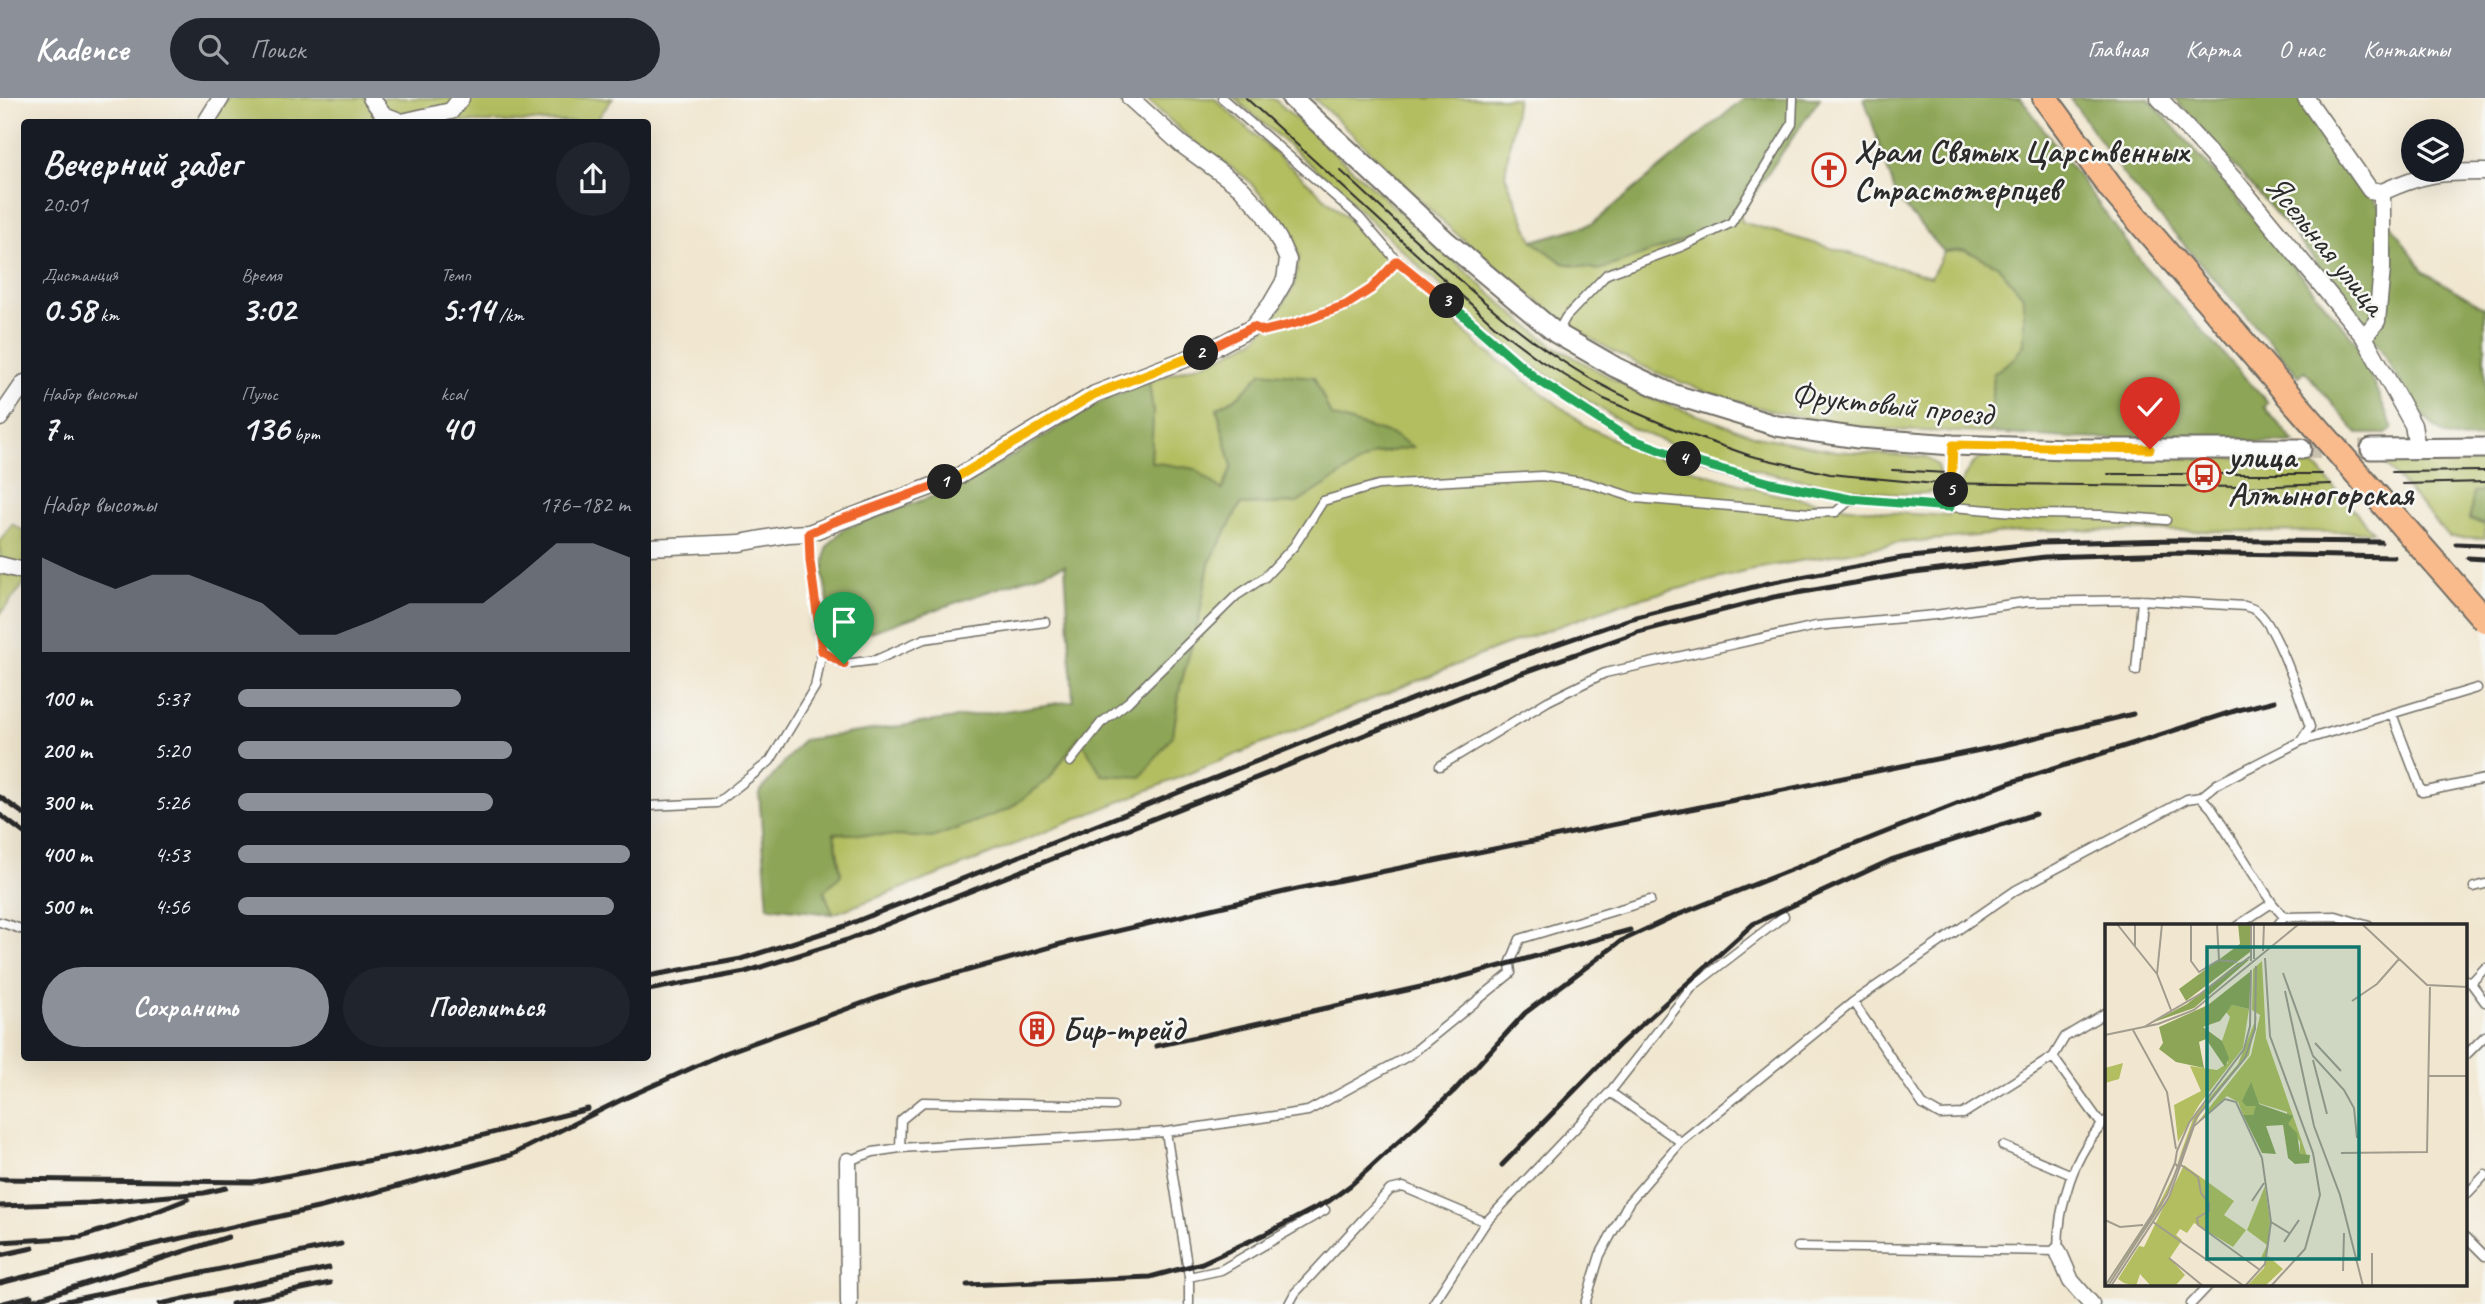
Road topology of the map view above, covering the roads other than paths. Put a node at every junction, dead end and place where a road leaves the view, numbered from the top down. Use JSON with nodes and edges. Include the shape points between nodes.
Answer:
{"nodes":[{"id":1,"x":221,"y":98,"type":"edge"},
{"id":2,"x":371,"y":98,"type":"edge"},
{"id":3,"x":1130,"y":98,"type":"edge"},
{"id":4,"x":1222,"y":98,"type":"edge"},
{"id":5,"x":1292,"y":98,"type":"edge"},
{"id":6,"x":1793,"y":98,"type":"edge"},
{"id":7,"x":2045,"y":98,"type":"edge"},
{"id":8,"x":2159,"y":98,"type":"edge"},
{"id":9,"x":2306,"y":98,"type":"edge"},
{"id":10,"x":452,"y":110,"type":"edge"},
{"id":11,"x":208,"y":119,"type":"edge"},
{"id":12,"x":394,"y":119,"type":"edge"},
{"id":13,"x":414,"y":119,"type":"edge"},
{"id":14,"x":2485,"y":172,"type":"edge"},
{"id":15,"x":2382,"y":192,"type":"junction"},
{"id":16,"x":1397,"y":261,"type":"junction"},
{"id":17,"x":1253,"y":327,"type":"junction"},
{"id":18,"x":1556,"y":333,"type":"junction"},
{"id":19,"x":2364,"y":338,"type":"junction"},
{"id":20,"x":21,"y":387,"type":"edge"},
{"id":21,"x":0,"y":418,"type":"edge"},
{"id":22,"x":1953,"y":445,"type":"junction"},
{"id":23,"x":2417,"y":448,"type":"junction"},
{"id":24,"x":2301,"y":449,"type":"tunnel mouth"},
{"id":25,"x":2371,"y":449,"type":"tunnel mouth"},
{"id":26,"x":2485,"y":449,"type":"edge"},
{"id":27,"x":1850,"y":499,"type":"junction"},
{"id":28,"x":1950,"y":507,"type":"junction"},
{"id":29,"x":2166,"y":520,"type":"dead end"},
{"id":30,"x":809,"y":533,"type":"junction"},
{"id":31,"x":651,"y":547,"type":"edge"},
{"id":32,"x":0,"y":565,"type":"edge"},
{"id":33,"x":21,"y":569,"type":"edge"},
{"id":34,"x":2142,"y":600,"type":"junction"},
{"id":35,"x":2485,"y":620,"type":"edge"},
{"id":36,"x":1045,"y":622,"type":"dead end"},
{"id":37,"x":822,"y":651,"type":"junction"},
{"id":38,"x":2136,"y":671,"type":"dead end"},
{"id":39,"x":2477,"y":688,"type":"dead end"},
{"id":40,"x":2392,"y":715,"type":"junction"},
{"id":41,"x":2301,"y":741,"type":"junction"},
{"id":42,"x":1070,"y":762,"type":"dead end"},
{"id":43,"x":1440,"y":766,"type":"dead end"},
{"id":44,"x":2485,"y":779,"type":"edge"},
{"id":45,"x":2201,"y":797,"type":"junction"},
{"id":46,"x":651,"y":806,"type":"edge"},
{"id":47,"x":2485,"y":884,"type":"edge"},
{"id":48,"x":2474,"y":887,"type":"dead end"},
{"id":49,"x":1650,"y":900,"type":"dead end"},
{"id":50,"x":2272,"y":902,"type":"junction"},
{"id":51,"x":1784,"y":916,"type":"dead end"},
{"id":52,"x":2284,"y":917,"type":"junction"},
{"id":53,"x":0,"y":922,"type":"edge"},
{"id":54,"x":2240,"y":924,"type":"edge"},
{"id":55,"x":2279,"y":924,"type":"edge"},
{"id":56,"x":2362,"y":924,"type":"edge"},
{"id":57,"x":21,"y":929,"type":"edge"},
{"id":58,"x":2485,"y":968,"type":"edge"},
{"id":59,"x":2468,"y":981,"type":"edge"},
{"id":60,"x":1853,"y":1002,"type":"junction"},
{"id":61,"x":2485,"y":1002,"type":"edge"},
{"id":62,"x":2105,"y":1013,"type":"edge"},
{"id":63,"x":2485,"y":1036,"type":"edge"},
{"id":64,"x":2468,"y":1053,"type":"edge"},
{"id":65,"x":2053,"y":1057,"type":"junction"},
{"id":66,"x":1610,"y":1092,"type":"junction"},
{"id":67,"x":1113,"y":1106,"type":"dead end"},
{"id":68,"x":2104,"y":1122,"type":"edge"},
{"id":69,"x":1166,"y":1132,"type":"junction"},
{"id":70,"x":1681,"y":1142,"type":"junction"},
{"id":71,"x":2003,"y":1146,"type":"dead end"},
{"id":72,"x":900,"y":1148,"type":"junction"},
{"id":73,"x":848,"y":1161,"type":"joint"},
{"id":74,"x":2072,"y":1175,"type":"junction"},
{"id":75,"x":2485,"y":1175,"type":"edge"},
{"id":76,"x":2468,"y":1193,"type":"edge"},
{"id":77,"x":1325,"y":1210,"type":"dead end"},
{"id":78,"x":1486,"y":1222,"type":"junction"},
{"id":79,"x":2468,"y":1239,"type":"edge"},
{"id":80,"x":1798,"y":1247,"type":"dead end"},
{"id":81,"x":2058,"y":1251,"type":"junction"},
{"id":82,"x":2485,"y":1256,"type":"edge"},
{"id":83,"x":1189,"y":1278,"type":"junction"},
{"id":84,"x":2208,"y":1286,"type":"edge"},
{"id":85,"x":849,"y":1304,"type":"edge"},
{"id":86,"x":1189,"y":1304,"type":"edge"},
{"id":87,"x":1289,"y":1304,"type":"edge"},
{"id":88,"x":1433,"y":1304,"type":"edge"},
{"id":89,"x":1585,"y":1304,"type":"edge"},
{"id":90,"x":2091,"y":1304,"type":"edge"},
{"id":91,"x":2191,"y":1304,"type":"edge"}],
"edges":[{"from":1,"to":11,"type":"street"},
{"from":2,"to":12,"type":"street","via":[[384,115]]},
{"from":3,"to":17,"type":"street","via":[[1181,144],[1240,187],[1263,212],[1279,240],[1288,260],[1285,281]]},
{"from":4,"to":16,"type":"lane","via":[[1360,218]]},
{"from":5,"to":18,"type":"street","name":"Фруктовый проезд","via":[[1445,240]]},
{"from":6,"to":18,"type":"lane","via":[[1792,124],[1731,223],[1607,274]]},
{"from":7,"to":35,"type":"main road","bridge":true,"via":[[2111,188]]},
{"from":8,"to":19,"type":"street","name":"Ясельная улица","via":[[2239,185]]},
{"from":9,"to":15,"type":"street","via":[[2370,190]]},
{"from":10,"to":13,"type":"street"},
{"from":14,"to":15,"type":"street","via":[[2438,172]]},
{"from":15,"to":19,"type":"street","via":[[2377,321]]},
{"from":16,"to":17,"type":"lane","via":[[1371,289],[1346,305],[1264,331]]},
{"from":16,"to":27,"type":"lane","via":[[1535,378],[1626,437],[1695,464]]},
{"from":17,"to":30,"type":"street","via":[[1212,349],[1095,394],[959,476]]},
{"from":18,"to":22,"type":"street","name":"Фруктовый проезд","via":[[1672,394],[1777,426]]},
{"from":19,"to":23,"type":"street","name":"Ясельная улица","via":[[2413,425]]},
{"from":20,"to":21,"type":"street"},
{"from":22,"to":24,"type":"street","name":"Фруктовый проезд"},
{"from":22,"to":28,"type":"lane"},
{"from":23,"to":25,"type":"street"},
{"from":23,"to":26,"type":"street"},
{"from":27,"to":28,"type":"lane"},
{"from":27,"to":42,"type":"lane","via":[[1836,512],[1810,513],[1636,498],[1588,483],[1542,476],[1377,485],[1323,501],[1294,546],[1265,577],[1237,596],[1101,723]]},
{"from":28,"to":29,"type":"lane"},
{"from":30,"to":31,"type":"street","via":[[740,543]]},
{"from":30,"to":37,"type":"lane"},
{"from":32,"to":33,"type":"street"},
{"from":34,"to":38,"type":"lane"},
{"from":34,"to":41,"type":"lane","via":[[2208,602],[2258,611],[2271,627],[2298,690],[2310,727]]},
{"from":34,"to":43,"type":"lane","via":[[2025,602],[1816,626],[1605,673],[1548,701]]},
{"from":36,"to":37,"type":"lane","via":[[924,639],[876,660],[844,664]]},
{"from":37,"to":46,"type":"lane","via":[[815,687],[770,761],[717,803]]},
{"from":39,"to":40,"type":"lane"},
{"from":40,"to":41,"type":"lane"},
{"from":40,"to":44,"type":"lane","via":[[2422,792]]},
{"from":41,"to":45,"type":"lane","via":[[2217,784]]},
{"from":45,"to":50,"type":"lane"},
{"from":45,"to":60,"type":"lane","via":[[2187,799],[2016,890]]},
{"from":47,"to":48,"type":"lane"},
{"from":49,"to":69,"type":"lane","via":[[1520,939],[1511,972],[1410,1055],[1308,1111]]},
{"from":50,"to":52,"type":"lane"},
{"from":50,"to":54,"type":"lane"},
{"from":51,"to":66,"type":"lane","via":[[1693,986]]},
{"from":52,"to":55,"type":"lane"},
{"from":52,"to":56,"type":"lane","via":[[2336,916]]},
{"from":53,"to":57,"type":"lane"},
{"from":58,"to":59,"type":"lane"},
{"from":59,"to":61,"type":"lane"},
{"from":60,"to":65,"type":"lane","via":[[1923,1105],[1940,1115],[1963,1114]]},
{"from":60,"to":70,"type":"lane"},
{"from":62,"to":65,"type":"lane","via":[[2065,1037]]},
{"from":63,"to":64,"type":"lane"},
{"from":65,"to":68,"type":"lane"},
{"from":66,"to":70,"type":"lane"},
{"from":66,"to":78,"type":"lane"},
{"from":67,"to":72,"type":"lane","via":[[923,1102],[901,1120]]},
{"from":68,"to":74,"type":"lane"},
{"from":69,"to":72,"type":"lane"},
{"from":69,"to":83,"type":"lane"},
{"from":70,"to":89,"type":"lane","via":[[1629,1202],[1600,1255]]},
{"from":71,"to":74,"type":"lane"},
{"from":72,"to":73,"type":"lane"},
{"from":73,"to":85,"type":"street"},
{"from":74,"to":81,"type":"lane","via":[[2058,1225]]},
{"from":75,"to":76,"type":"lane"},
{"from":77,"to":83,"type":"lane","via":[[1222,1270]]},
{"from":78,"to":87,"type":"lane","via":[[1403,1187],[1390,1191]]},
{"from":78,"to":88,"type":"lane"},
{"from":79,"to":82,"type":"lane"},
{"from":80,"to":81,"type":"lane"},
{"from":81,"to":90,"type":"street","via":[[2071,1281]]},
{"from":83,"to":86,"type":"lane"},
{"from":84,"to":91,"type":"lane"}]}
